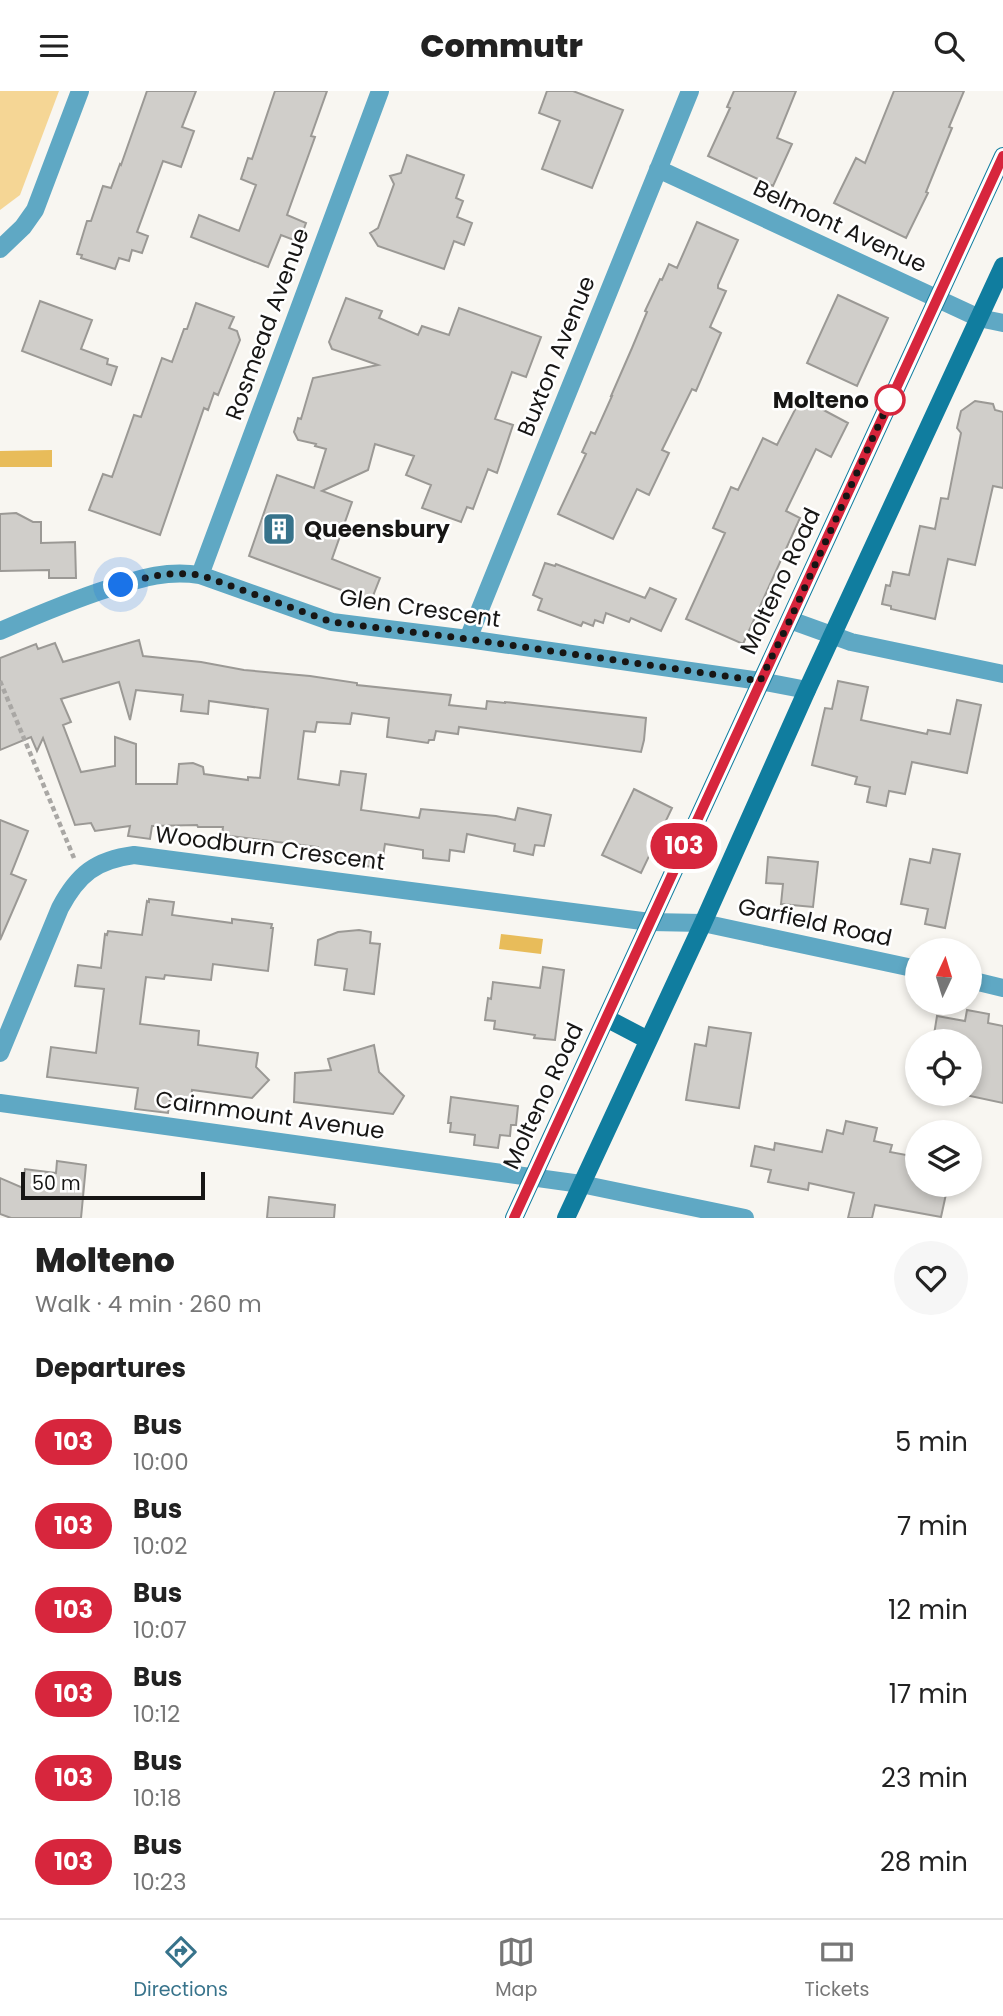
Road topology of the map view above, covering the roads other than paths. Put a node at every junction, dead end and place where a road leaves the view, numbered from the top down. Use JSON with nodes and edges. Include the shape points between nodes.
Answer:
{"nodes":[{"id":1,"x":80,"y":91,"type":"edge"},
{"id":2,"x":380,"y":91,"type":"edge"},
{"id":3,"x":690,"y":91,"type":"edge"},
{"id":4,"x":1001,"y":164,"type":"edge"},
{"id":5,"x":658,"y":169,"type":"junction"},
{"id":6,"x":0,"y":249,"type":"edge"},
{"id":7,"x":1003,"y":266,"type":"edge"},
{"id":8,"x":936,"y":298,"type":"junction"},
{"id":9,"x":979,"y":318,"type":"junction"},
{"id":10,"x":1003,"y":323,"type":"edge"},
{"id":11,"x":200,"y":575,"type":"junction"},
{"id":12,"x":790,"y":620,"type":"junction"},
{"id":13,"x":0,"y":631,"type":"edge"},
{"id":14,"x":832,"y":636,"type":"junction"},
{"id":15,"x":468,"y":639,"type":"junction"},
{"id":16,"x":1003,"y":674,"type":"edge"},
{"id":17,"x":760,"y":681,"type":"junction"},
{"id":18,"x":807,"y":690,"type":"junction"},
{"id":19,"x":650,"y":922,"type":"junction"},
{"id":20,"x":703,"y":923,"type":"junction"},
{"id":21,"x":905,"y":966,"type":"edge"},
{"id":22,"x":982,"y":984,"type":"edge"},
{"id":23,"x":1003,"y":988,"type":"edge"},
{"id":24,"x":606,"y":1018,"type":"junction"},
{"id":25,"x":648,"y":1041,"type":"junction"},
{"id":26,"x":0,"y":1053,"type":"edge"},
{"id":27,"x":0,"y":1103,"type":"edge"},
{"id":28,"x":533,"y":1177,"type":"junction"},
{"id":29,"x":581,"y":1184,"type":"junction"},
{"id":30,"x":514,"y":1218,"type":"edge"},
{"id":31,"x":566,"y":1218,"type":"edge"},
{"id":32,"x":745,"y":1218,"type":"edge"}],
"edges":[{"from":1,"to":6,"type":"street","via":[[35,210]]},
{"from":2,"to":11,"type":"street","name":"Rosmead Avenue"},
{"from":3,"to":5,"type":"street","name":"Buxton Avenue"},
{"from":4,"to":8,"type":"street","name":"Molteno Road"},
{"from":5,"to":8,"type":"street","name":"Belmont Avenue"},
{"from":5,"to":15,"type":"street","name":"Buxton Avenue"},
{"from":7,"to":9,"type":"street"},
{"from":8,"to":9,"type":"street","name":"Belmont Avenue"},
{"from":8,"to":12,"type":"street","name":"Molteno Road"},
{"from":9,"to":10,"type":"street","name":"Belmont Avenue"},
{"from":9,"to":14,"type":"street"},
{"from":11,"to":13,"type":"street","name":"Glen Crescent","via":[[181,572],[147,577],[69,601]]},
{"from":11,"to":15,"type":"street","name":"Glen Crescent","via":[[332,622]]},
{"from":12,"to":14,"type":"street"},
{"from":12,"to":17,"type":"street","name":"Molteno Road"},
{"from":14,"to":16,"type":"street"},
{"from":14,"to":18,"type":"street"},
{"from":15,"to":17,"type":"street","name":"Glen Crescent"},
{"from":17,"to":18,"type":"street","name":"Glen Crescent"},
{"from":17,"to":19,"type":"street","name":"Molteno Road"},
{"from":18,"to":20,"type":"street"},
{"from":19,"to":20,"type":"street","name":"Woodburn Crescent"},
{"from":19,"to":24,"type":"street","name":"Molteno Road"},
{"from":19,"to":26,"type":"street","name":"Woodburn Crescent","via":[[151,857],[121,857],[83,874],[70,890]]},
{"from":20,"to":21,"type":"street","name":"Garfield Road"},
{"from":20,"to":25,"type":"street"},
{"from":22,"to":23,"type":"street"},
{"from":24,"to":25,"type":"street"},
{"from":24,"to":28,"type":"street","name":"Molteno Road"},
{"from":25,"to":29,"type":"street"},
{"from":27,"to":28,"type":"street","name":"Cairnmount Avenue"},
{"from":28,"to":29,"type":"street","name":"Cairnmount Avenue"},
{"from":28,"to":30,"type":"street","name":"Molteno Road"},
{"from":29,"to":31,"type":"street"},
{"from":29,"to":32,"type":"street","name":"Cairnmount Avenue"}]}
